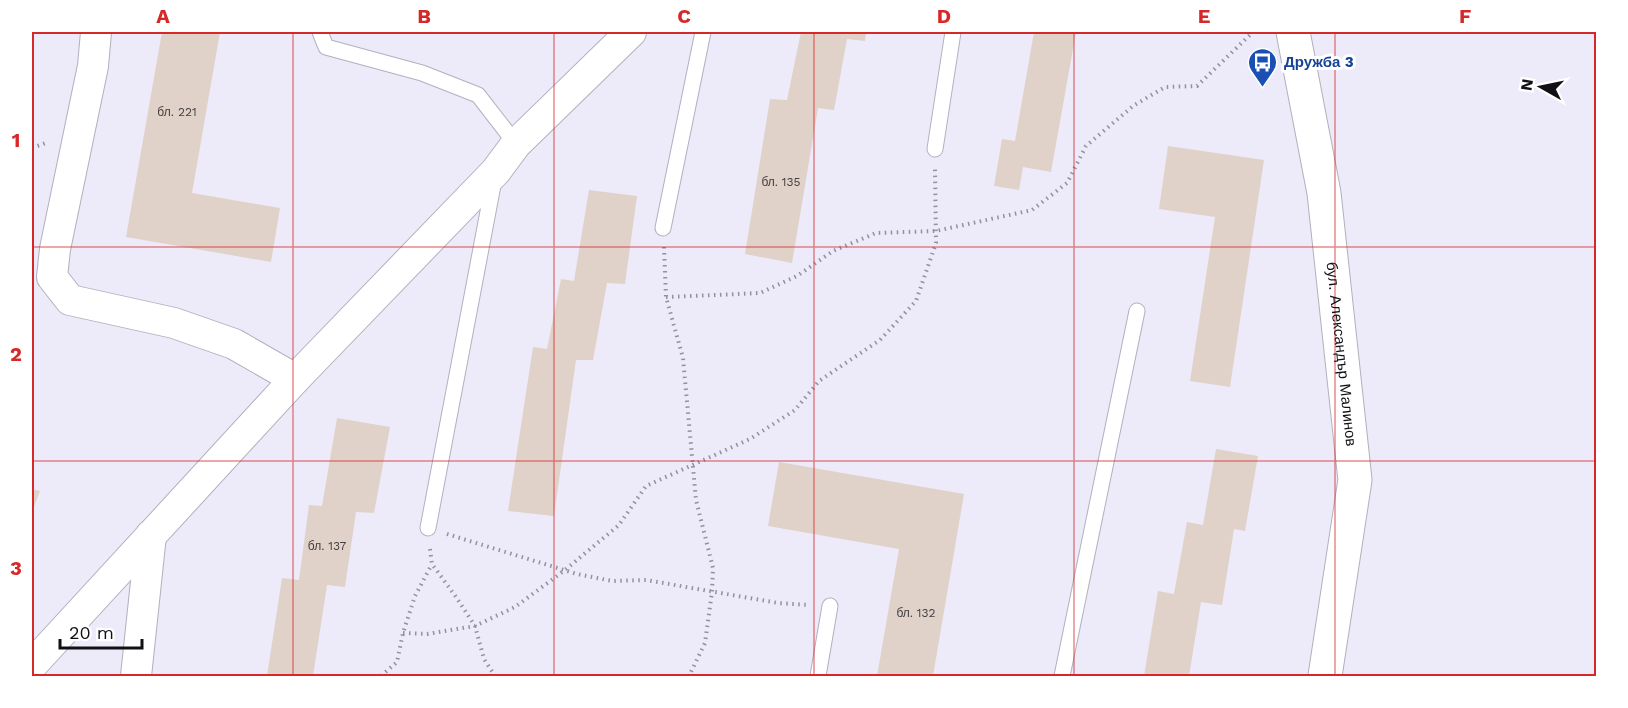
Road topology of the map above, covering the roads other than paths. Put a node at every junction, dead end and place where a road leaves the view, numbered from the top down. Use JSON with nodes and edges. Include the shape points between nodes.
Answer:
{"nodes":[{"id":1,"x":96,"y":32,"type":"edge"},
{"id":2,"x":320,"y":32,"type":"edge"},
{"id":3,"x":632,"y":32,"type":"edge"},
{"id":4,"x":703,"y":32,"type":"edge"},
{"id":5,"x":953,"y":32,"type":"edge"},
{"id":6,"x":1293,"y":32,"type":"edge"},
{"id":7,"x":516,"y":144,"type":"junction"},
{"id":8,"x":935,"y":148,"type":"road end"},
{"id":9,"x":496,"y":171,"type":"junction"},
{"id":10,"x":663,"y":228,"type":"road end"},
{"id":11,"x":1137,"y":311,"type":"dead end"},
{"id":12,"x":295,"y":379,"type":"junction"},
{"id":13,"x":428,"y":528,"type":"road end"},
{"id":14,"x":152,"y":535,"type":"junction"},
{"id":15,"x":830,"y":606,"type":"road end"},
{"id":16,"x":32,"y":665,"type":"edge"},
{"id":17,"x":135,"y":676,"type":"edge"},
{"id":18,"x":818,"y":676,"type":"edge"},
{"id":19,"x":1062,"y":676,"type":"edge"},
{"id":20,"x":1325,"y":676,"type":"edge"}],
"edges":[{"from":1,"to":12,"type":"street","via":[[93,66],[52,277],[70,300],[174,323],[234,344]]},
{"from":2,"to":7,"type":"lane","via":[[326,47],[422,73],[478,95]]},
{"from":3,"to":7,"type":"street"},
{"from":4,"to":10,"type":"lane"},
{"from":5,"to":8,"type":"lane"},
{"from":6,"to":20,"type":"street","name":"бул. Александър Малинов","via":[[1324,193],[1355,480]]},
{"from":7,"to":9,"type":"street"},
{"from":9,"to":12,"type":"street"},
{"from":9,"to":13,"type":"lane"},
{"from":11,"to":19,"type":"lane"},
{"from":12,"to":14,"type":"street"},
{"from":14,"to":16,"type":"street"},
{"from":14,"to":17,"type":"street"},
{"from":15,"to":18,"type":"lane"}]}
